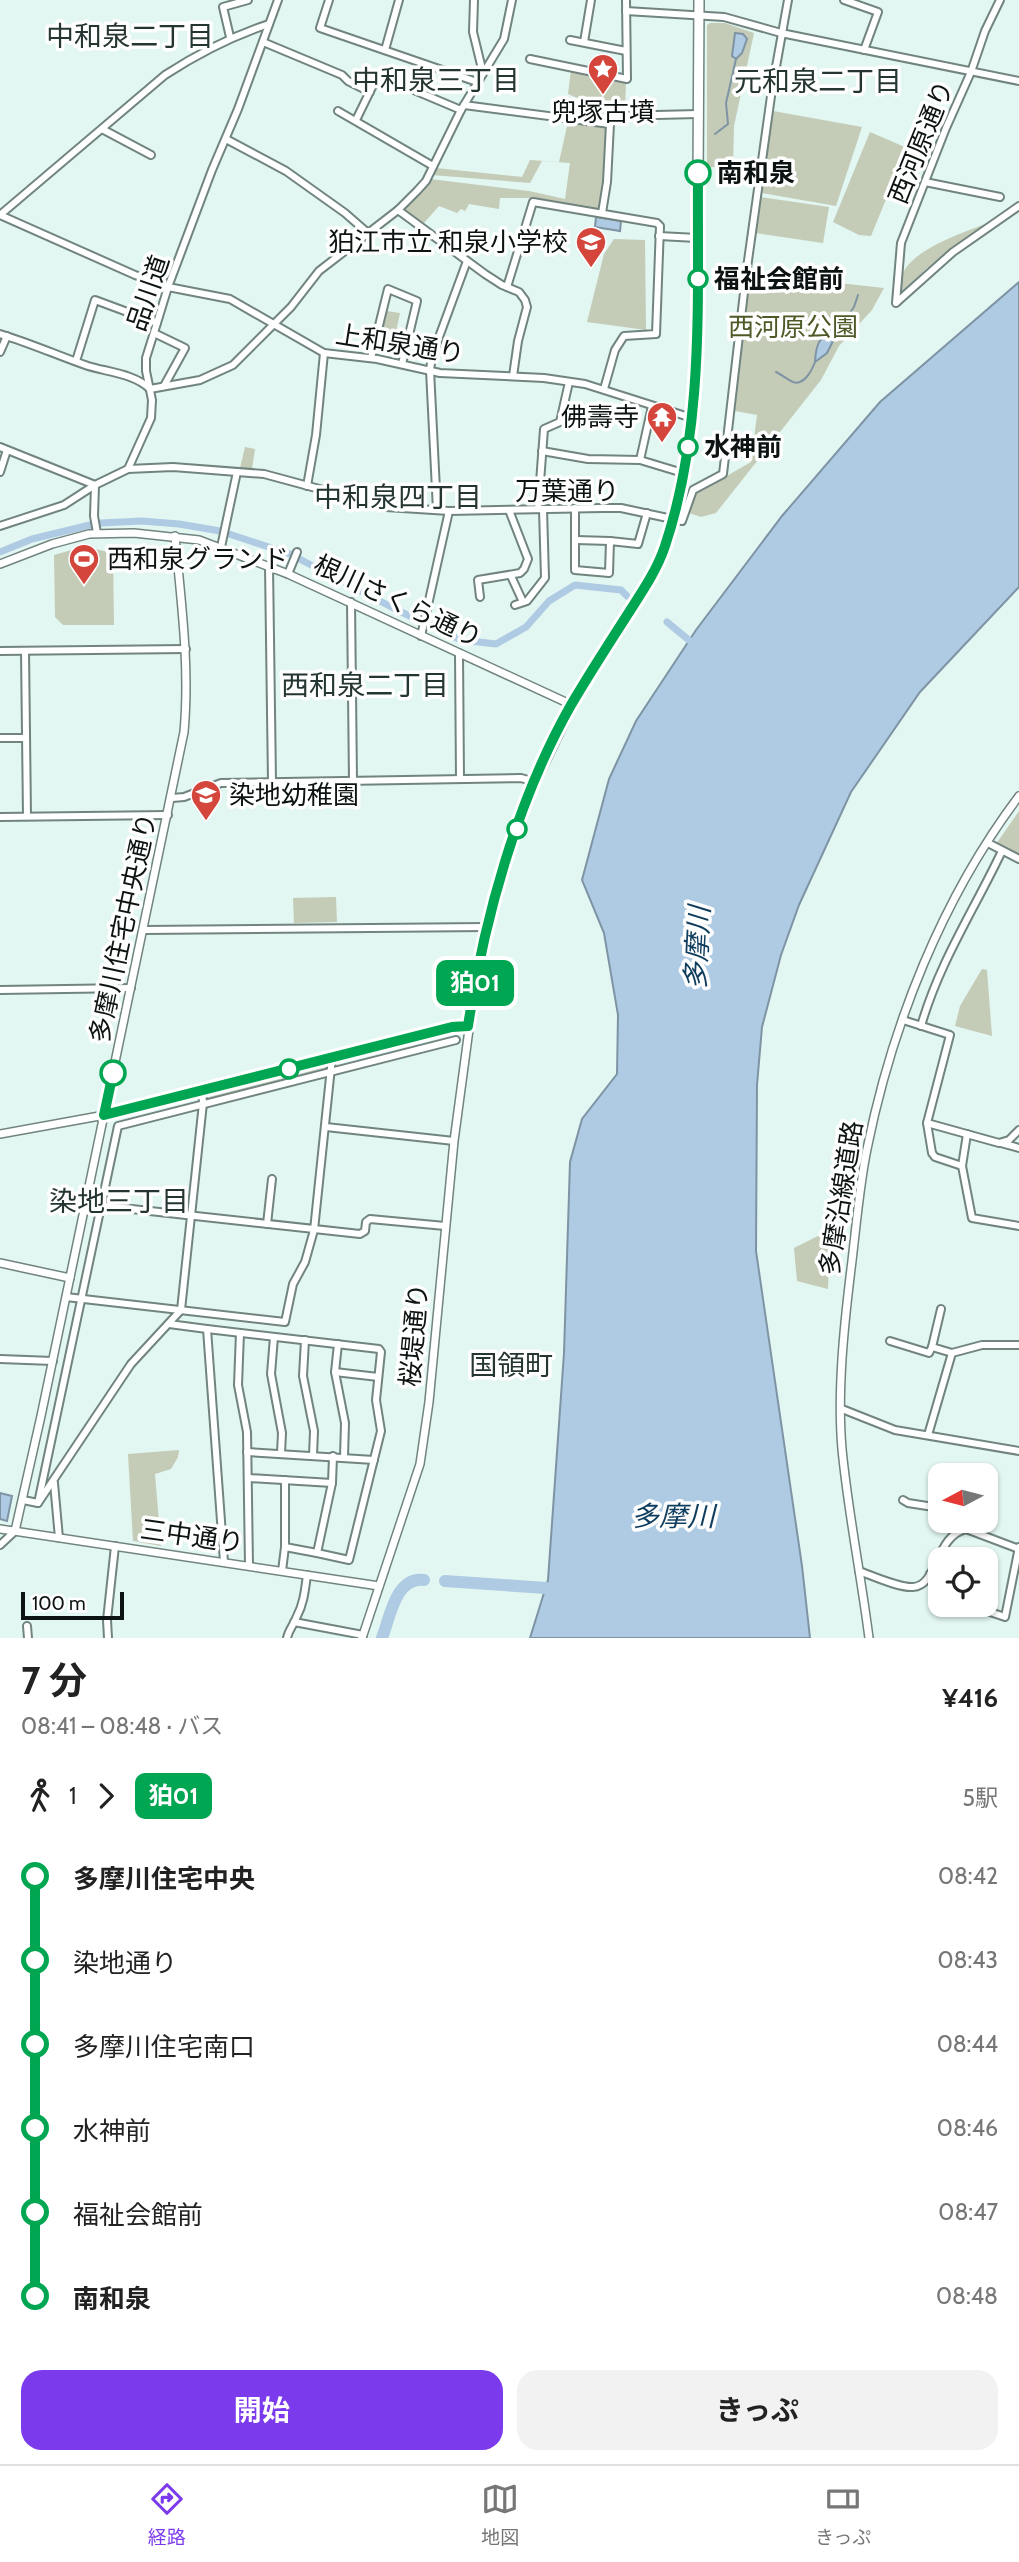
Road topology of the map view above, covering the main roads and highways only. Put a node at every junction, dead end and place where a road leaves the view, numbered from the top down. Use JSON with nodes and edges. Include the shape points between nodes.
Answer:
{"nodes":[{"id":1,"x":699,"y":0,"type":"edge"},
{"id":2,"x":535,"y":782,"type":"road end"}],
"edges":[{"from":1,"to":2,"type":"main road","via":[[697,372],[683,472],[658,565],[572,705]]}]}
